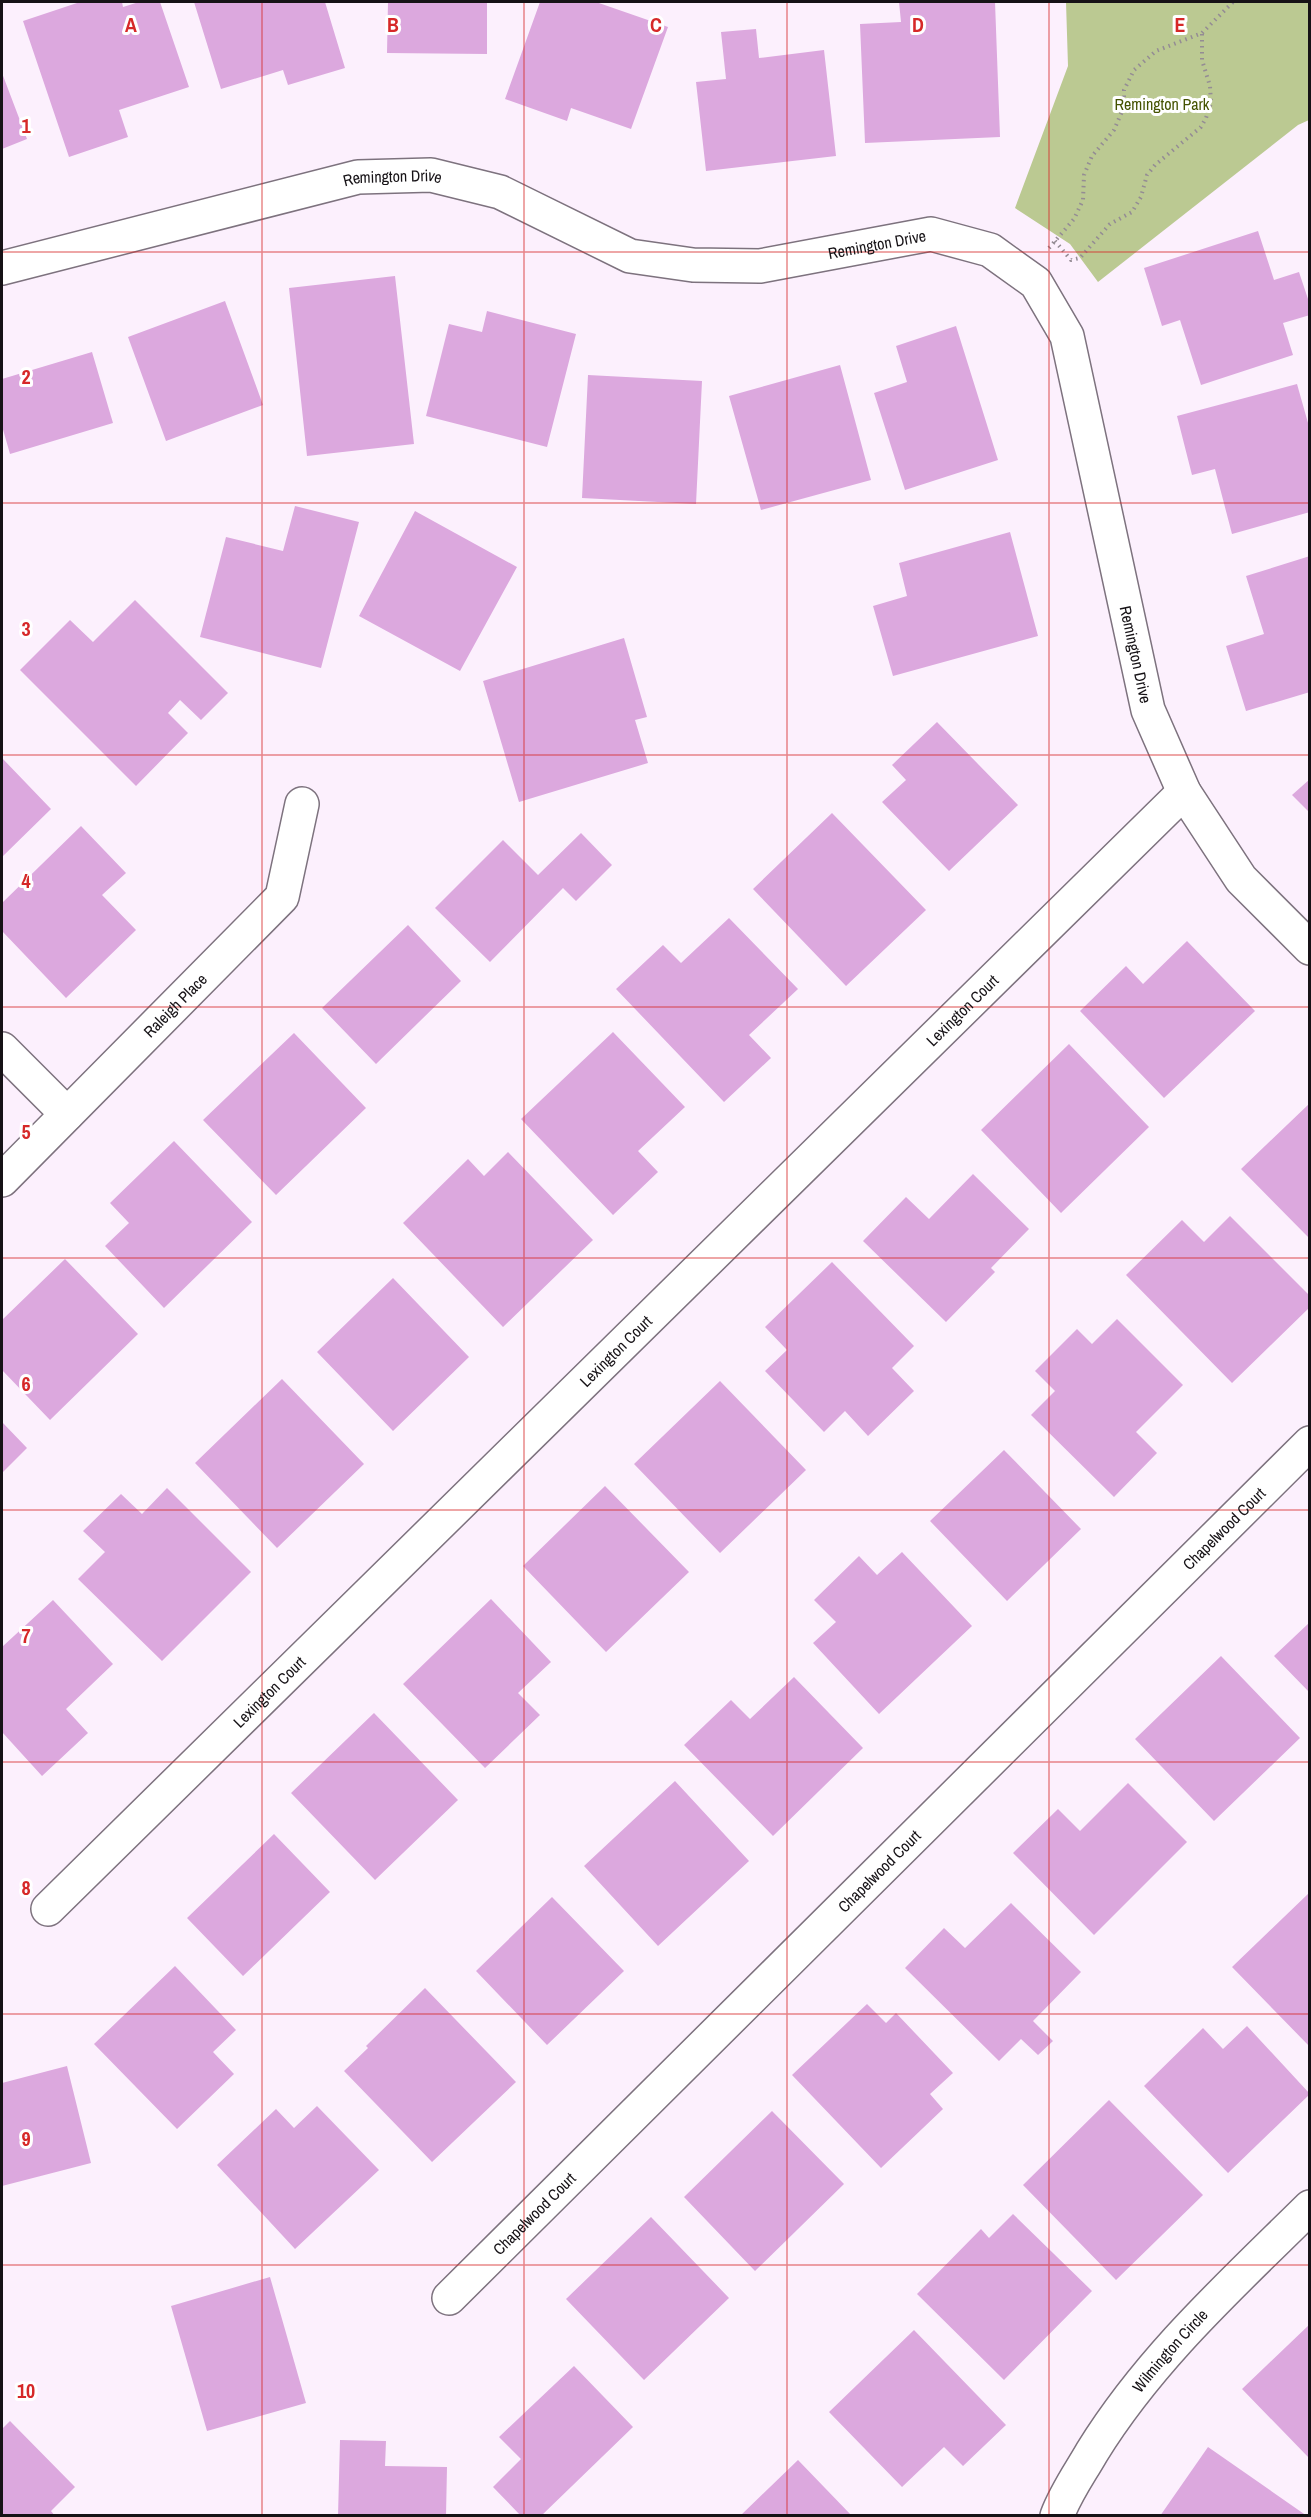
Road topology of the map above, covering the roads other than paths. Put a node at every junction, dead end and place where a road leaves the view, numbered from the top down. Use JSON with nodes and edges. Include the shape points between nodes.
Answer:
{"nodes":[{"id":1,"x":2,"y":268,"type":"edge"},
{"id":2,"x":1184,"y":792,"type":"junction"},
{"id":3,"x":302,"y":804,"type":"dead end"},
{"id":4,"x":1310,"y":948,"type":"edge"},
{"id":5,"x":2,"y":1049,"type":"edge"},
{"id":6,"x":67,"y":1114,"type":"junction"},
{"id":7,"x":2,"y":1180,"type":"edge"},
{"id":8,"x":1310,"y":1443,"type":"edge"},
{"id":9,"x":48,"y":1910,"type":"dead end"},
{"id":10,"x":1310,"y":2207,"type":"edge"},
{"id":11,"x":449,"y":2298,"type":"dead end"},
{"id":12,"x":1058,"y":2516,"type":"edge"}],
"edges":[{"from":1,"to":2,"type":"street","name":"Remington Drive","via":[[358,177],[430,175],[500,192],[630,256],[693,265],[760,266],[930,234],[990,250],[1036,284],[1067,336],[1148,710]]},
{"from":2,"to":4,"type":"street","name":"Remington Drive","via":[[1241,879]]},
{"from":2,"to":9,"type":"street","name":"Lexington Court"},
{"from":3,"to":6,"type":"street","name":"Raleigh Place","via":[[282,897]]},
{"from":5,"to":6,"type":"street"},
{"from":6,"to":7,"type":"street","name":"Raleigh Place"},
{"from":8,"to":11,"type":"street","name":"Chapelwood Court"},
{"from":10,"to":12,"type":"street","name":"Wilmington Circle","via":[[1184,2332],[1116,2413],[1064,2498]]}]}
